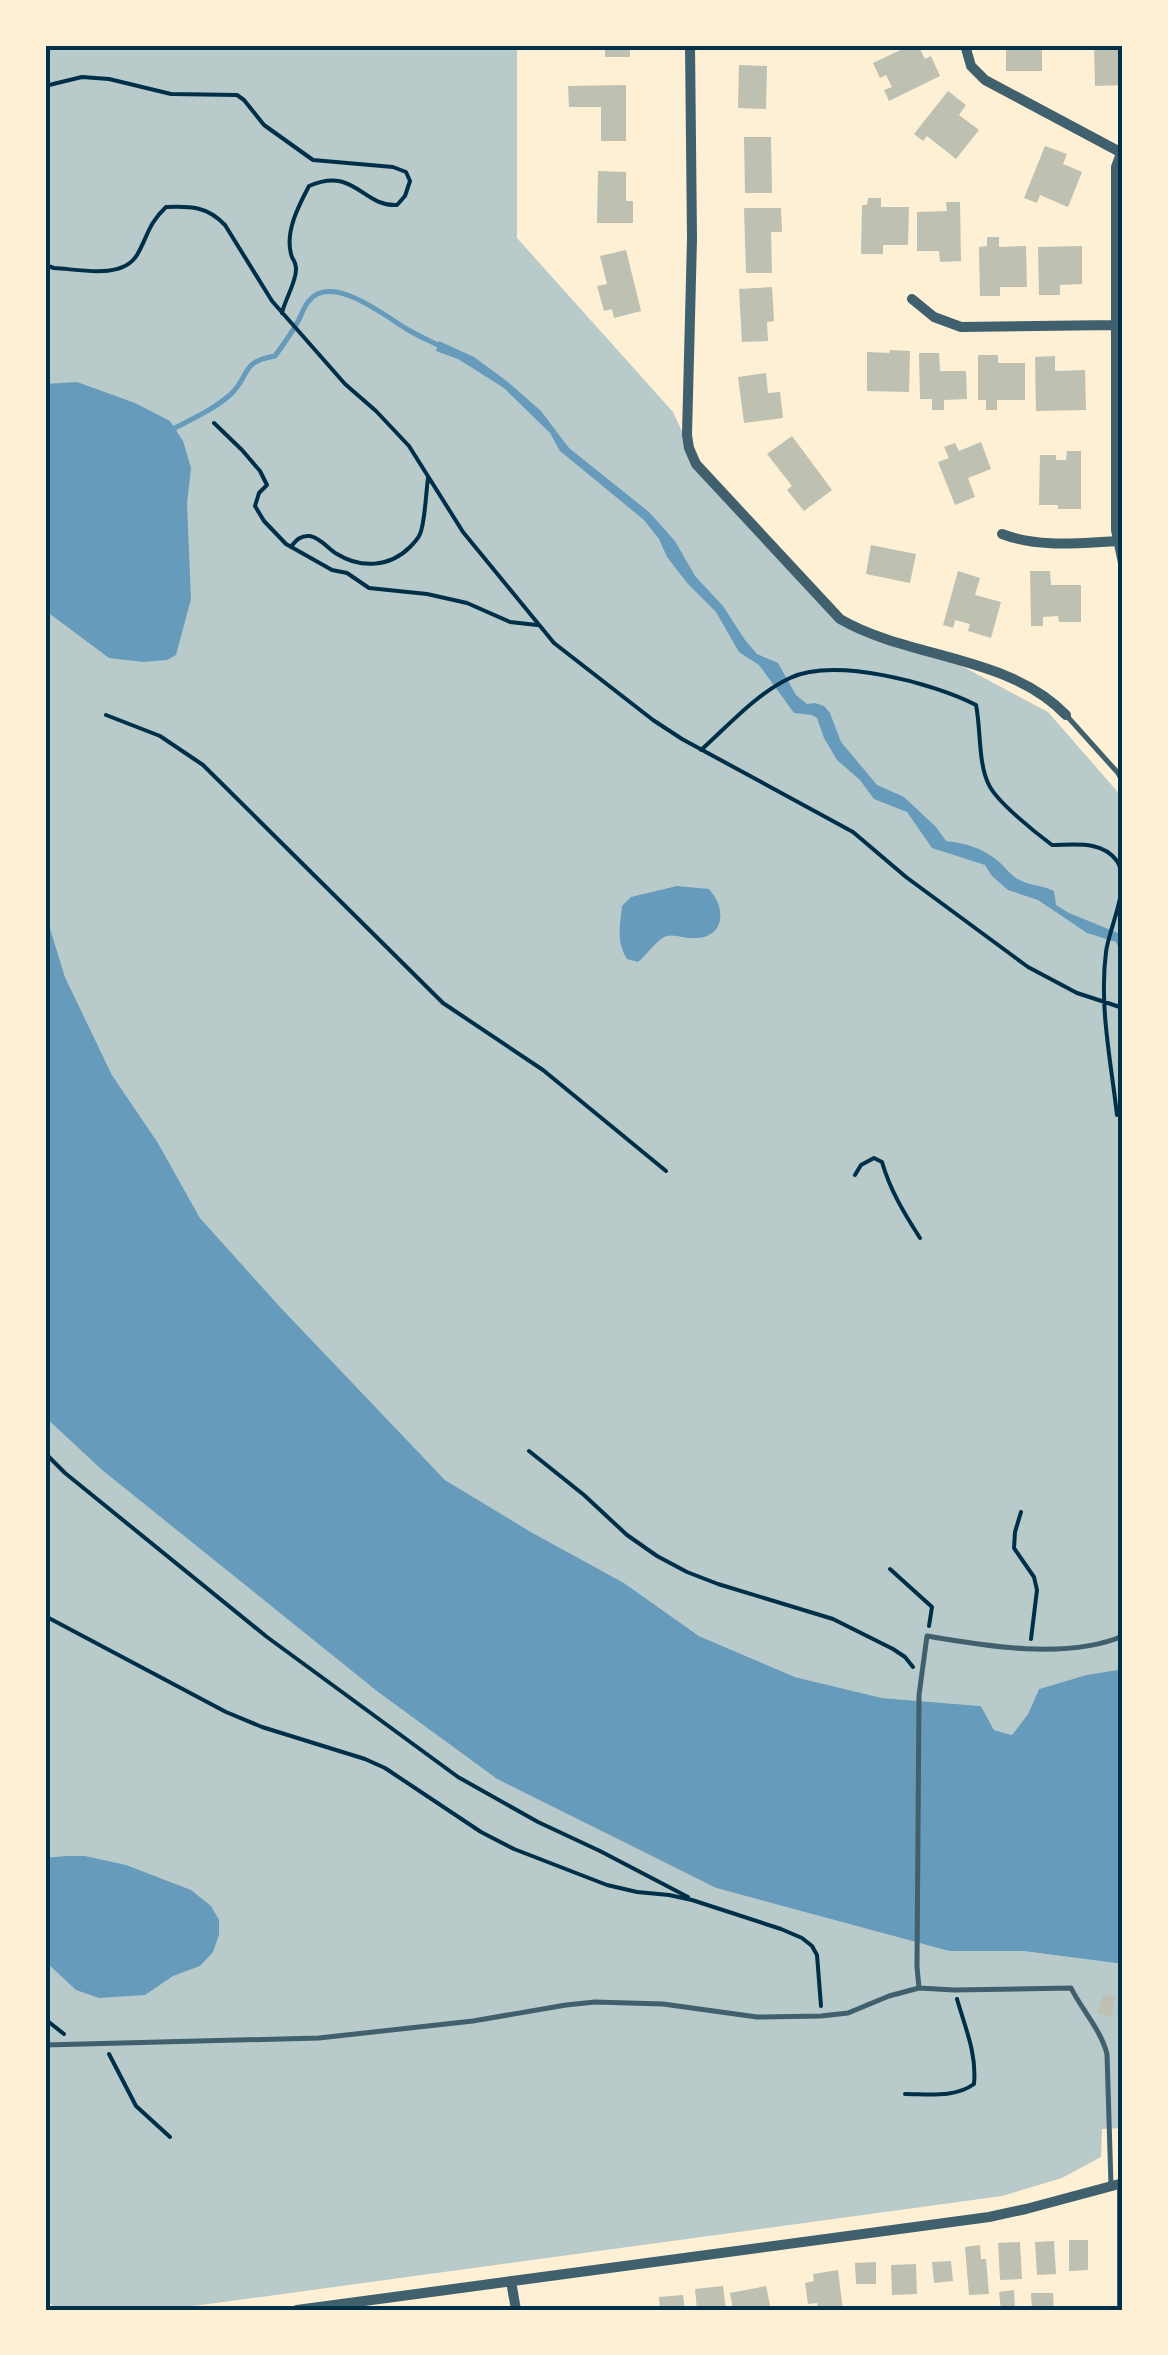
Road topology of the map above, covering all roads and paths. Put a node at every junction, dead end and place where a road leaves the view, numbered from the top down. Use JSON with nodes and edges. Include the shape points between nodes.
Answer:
{"nodes":[{"id":1,"x":690,"y":45,"type":"edge"},
{"id":2,"x":965,"y":45,"type":"edge"},
{"id":3,"x":45,"y":86,"type":"edge"},
{"id":4,"x":1122,"y":150,"type":"edge"},
{"id":5,"x":45,"y":265,"type":"edge"},
{"id":6,"x":912,"y":299,"type":"dead end"},
{"id":7,"x":282,"y":313,"type":"junction"},
{"id":8,"x":1115,"y":325,"type":"junction"},
{"id":9,"x":214,"y":422,"type":"dead end"},
{"id":10,"x":1119,"y":453,"type":"edge"},
{"id":11,"x":428,"y":478,"type":"junction"},
{"id":12,"x":1002,"y":534,"type":"dead end"},
{"id":13,"x":1118,"y":541,"type":"junction"},
{"id":14,"x":290,"y":546,"type":"junction"},
{"id":15,"x":1123,"y":563,"type":"edge"},
{"id":16,"x":540,"y":626,"type":"junction"},
{"id":17,"x":106,"y":714,"type":"dead end"},
{"id":18,"x":1066,"y":715,"type":"joint"},
{"id":19,"x":701,"y":750,"type":"junction"},
{"id":20,"x":1123,"y":782,"type":"edge"},
{"id":21,"x":1105,"y":1002,"type":"junction"},
{"id":22,"x":1123,"y":1008,"type":"edge"},
{"id":23,"x":1117,"y":1115,"type":"dead end"},
{"id":24,"x":666,"y":1171,"type":"dead end"},
{"id":25,"x":856,"y":1175,"type":"dead end"},
{"id":26,"x":920,"y":1238,"type":"dead end"},
{"id":27,"x":529,"y":1451,"type":"dead end"},
{"id":28,"x":45,"y":1454,"type":"edge"},
{"id":29,"x":1021,"y":1512,"type":"dead end"},
{"id":30,"x":890,"y":1569,"type":"dead end"},
{"id":31,"x":45,"y":1616,"type":"edge"},
{"id":32,"x":927,"y":1636,"type":"junction"},
{"id":33,"x":1123,"y":1636,"type":"edge"},
{"id":34,"x":1030,"y":1648,"type":"junction"},
{"id":35,"x":922,"y":1679,"type":"junction"},
{"id":36,"x":692,"y":1900,"type":"junction"},
{"id":37,"x":919,"y":1988,"type":"junction"},
{"id":38,"x":954,"y":1990,"type":"junction"},
{"id":39,"x":821,"y":2016,"type":"junction"},
{"id":40,"x":45,"y":2019,"type":"edge"},
{"id":41,"x":90,"y":2043,"type":"junction"},
{"id":42,"x":45,"y":2045,"type":"edge"},
{"id":43,"x":905,"y":2094,"type":"dead end"},
{"id":44,"x":170,"y":2137,"type":"dead end"},
{"id":45,"x":1119,"y":2184,"type":"edge"},
{"id":46,"x":511,"y":2282,"type":"junction"},
{"id":47,"x":296,"y":2310,"type":"edge"},
{"id":48,"x":516,"y":2310,"type":"edge"},
{"id":49,"x":1122,"y":2310,"type":"edge"}],
"edges":[{"from":1,"to":18,"type":"street","via":[[688,435],[696,464],[840,619],[862,632],[1016,680]]},
{"from":2,"to":4,"type":"street","via":[[970,66],[985,80]]},
{"from":3,"to":7,"type":"path","via":[[96,78],[171,94],[237,96],[313,160],[406,172],[410,182],[398,206],[336,180],[309,186],[293,221],[296,274]]},
{"from":4,"to":8,"type":"street","via":[[1116,166]]},
{"from":5,"to":7,"type":"path","via":[[127,267],[166,207],[194,206],[225,224]]},
{"from":6,"to":8,"type":"street","via":[[934,317],[962,326]]},
{"from":7,"to":11,"type":"path","via":[[408,446]]},
{"from":8,"to":10,"type":"street"},
{"from":9,"to":14,"type":"path","via":[[260,471],[267,486],[255,506]]},
{"from":10,"to":13,"type":"street"},
{"from":11,"to":14,"type":"path","via":[[420,535],[389,562],[356,563],[309,536]]},
{"from":11,"to":16,"type":"path"},
{"from":12,"to":13,"type":"street","via":[[1042,544]]},
{"from":13,"to":15,"type":"street"},
{"from":14,"to":16,"type":"path","via":[[369,588],[427,594]]},
{"from":16,"to":19,"type":"path","via":[[639,709]]},
{"from":17,"to":24,"type":"path","via":[[160,736],[203,765],[443,1003],[543,1070]]},
{"from":18,"to":20,"type":"lane"},
{"from":19,"to":21,"type":"path","via":[[853,832],[1028,967]]},
{"from":19,"to":21,"type":"path","via":[[767,690],[794,675],[876,674],[976,706],[989,786],[1013,813],[1052,846],[1090,845],[1118,863],[1122,882],[1108,944]]},
{"from":21,"to":22,"type":"path"},
{"from":21,"to":23,"type":"path"},
{"from":25,"to":26,"type":"path","via":[[874,1158],[882,1162]]},
{"from":27,"to":35,"type":"path","via":[[657,1556],[718,1584],[834,1618],[905,1657]]},
{"from":28,"to":36,"type":"path","via":[[267,1636],[458,1777]]},
{"from":29,"to":34,"type":"path","via":[[1014,1548],[1038,1590]]},
{"from":30,"to":32,"type":"path","via":[[932,1607]]},
{"from":31,"to":36,"type":"path","via":[[226,1712],[385,1768],[514,1849],[626,1890]]},
{"from":32,"to":34,"type":"lane"},
{"from":32,"to":35,"type":"lane"},
{"from":33,"to":34,"type":"lane"},
{"from":35,"to":37,"type":"lane"},
{"from":36,"to":39,"type":"path","via":[[782,1929],[812,1946]]},
{"from":37,"to":38,"type":"lane"},
{"from":37,"to":39,"type":"lane"},
{"from":38,"to":43,"type":"path","via":[[974,2084],[949,2094]]},
{"from":38,"to":45,"type":"lane","via":[[1071,1988],[1108,2054]]},
{"from":39,"to":41,"type":"lane","via":[[595,2002],[319,2038]]},
{"from":40,"to":41,"type":"path"},
{"from":41,"to":42,"type":"lane"},
{"from":41,"to":44,"type":"path","via":[[107,2051],[136,2106]]},
{"from":45,"to":46,"type":"street","via":[[988,2217]]},
{"from":45,"to":49,"type":"street"},
{"from":46,"to":47,"type":"street"},
{"from":46,"to":48,"type":"street"}]}
